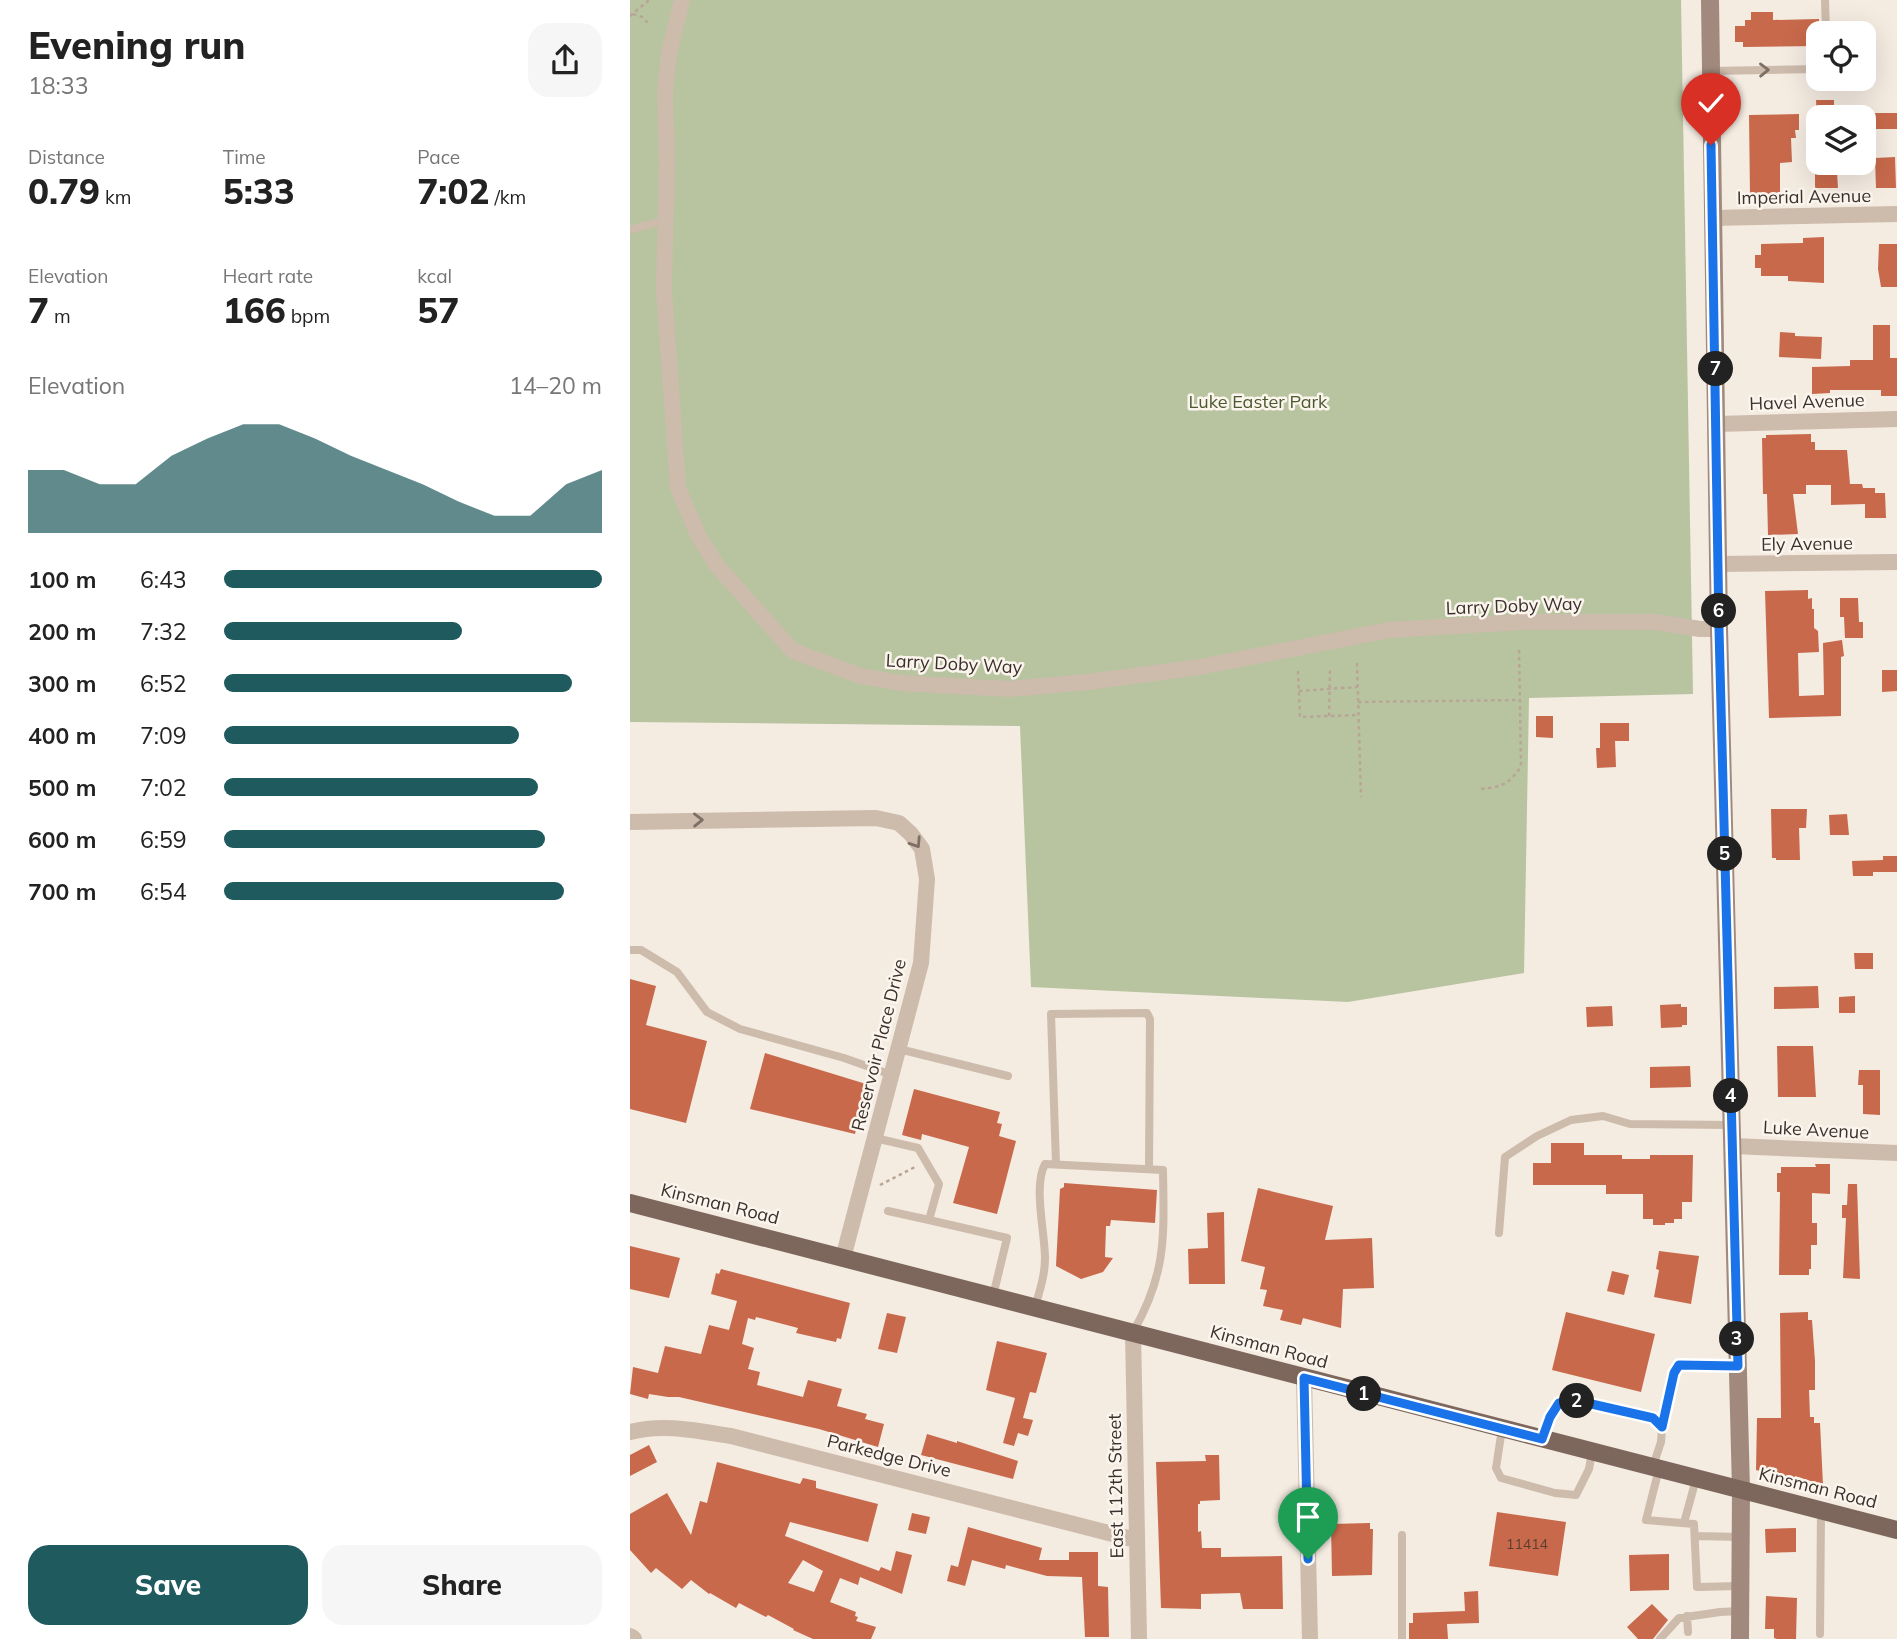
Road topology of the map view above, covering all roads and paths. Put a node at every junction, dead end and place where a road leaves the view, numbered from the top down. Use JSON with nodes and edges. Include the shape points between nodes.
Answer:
{"nodes":[{"id":1,"x":649,"y":0,"type":"edge"},
{"id":2,"x":682,"y":0,"type":"edge"},
{"id":3,"x":1710,"y":0,"type":"edge"},
{"id":4,"x":1825,"y":0,"type":"edge"},
{"id":5,"x":632,"y":15,"type":"edge"},
{"id":6,"x":1826,"y":21,"type":"edge"},
{"id":7,"x":649,"y":24,"type":"dead end"},
{"id":8,"x":1806,"y":69,"type":"edge"},
{"id":9,"x":1710,"y":71,"type":"junction"},
{"id":10,"x":1897,"y":214,"type":"edge"},
{"id":11,"x":1712,"y":218,"type":"junction"},
{"id":12,"x":665,"y":219,"type":"junction"},
{"id":13,"x":630,"y":230,"type":"edge"},
{"id":14,"x":1897,"y":419,"type":"edge"},
{"id":15,"x":1717,"y":424,"type":"junction"},
{"id":16,"x":1897,"y":562,"type":"edge"},
{"id":17,"x":1718,"y":564,"type":"junction"},
{"id":18,"x":1719,"y":629,"type":"junction"},
{"id":19,"x":1519,"y":647,"type":"dead end"},
{"id":20,"x":1357,"y":663,"type":"dead end"},
{"id":21,"x":1330,"y":667,"type":"dead end"},
{"id":22,"x":1298,"y":671,"type":"dead end"},
{"id":23,"x":1357,"y":687,"type":"junction"},
{"id":24,"x":1329,"y":689,"type":"junction"},
{"id":25,"x":1299,"y":691,"type":"junction"},
{"id":26,"x":1521,"y":700,"type":"junction"},
{"id":27,"x":1358,"y":702,"type":"junction"},
{"id":28,"x":1358,"y":715,"type":"junction"},
{"id":29,"x":1329,"y":716,"type":"junction"},
{"id":30,"x":1481,"y":789,"type":"dead end"},
{"id":31,"x":1361,"y":797,"type":"dead end"},
{"id":32,"x":630,"y":822,"type":"edge"},
{"id":33,"x":630,"y":950,"type":"edge"},
{"id":34,"x":896,"y":1061,"type":"junction"},
{"id":35,"x":1008,"y":1076,"type":"dead end"},
{"id":36,"x":1732,"y":1125,"type":"junction"},
{"id":37,"x":875,"y":1138,"type":"junction"},
{"id":38,"x":1732,"y":1146,"type":"junction"},
{"id":39,"x":1897,"y":1153,"type":"edge"},
{"id":40,"x":920,"y":1164,"type":"dead end"},
{"id":41,"x":1056,"y":1164,"type":"junction"},
{"id":42,"x":1149,"y":1168,"type":"junction"},
{"id":43,"x":880,"y":1185,"type":"dead end"},
{"id":44,"x":630,"y":1203,"type":"edge"},
{"id":45,"x":888,"y":1211,"type":"dead end"},
{"id":46,"x":929,"y":1220,"type":"junction"},
{"id":47,"x":1499,"y":1233,"type":"dead end"},
{"id":48,"x":843,"y":1258,"type":"junction"},
{"id":49,"x":993,"y":1296,"type":"junction"},
{"id":50,"x":1035,"y":1307,"type":"junction"},
{"id":51,"x":1133,"y":1332,"type":"junction"},
{"id":52,"x":1738,"y":1366,"type":"junction"},
{"id":53,"x":1304,"y":1378,"type":"junction"},
{"id":54,"x":1662,"y":1427,"type":"junction"},
{"id":55,"x":1502,"y":1429,"type":"junction"},
{"id":56,"x":630,"y":1432,"type":"edge"},
{"id":57,"x":1542,"y":1439,"type":"junction"},
{"id":58,"x":1592,"y":1452,"type":"junction"},
{"id":59,"x":1656,"y":1468,"type":"junction"},
{"id":60,"x":1696,"y":1479,"type":"junction"},
{"id":61,"x":1741,"y":1490,"type":"junction"},
{"id":62,"x":1821,"y":1510,"type":"junction"},
{"id":63,"x":1684,"y":1523,"type":"junction"},
{"id":64,"x":1897,"y":1530,"type":"edge"},
{"id":65,"x":1402,"y":1535,"type":"dead end"},
{"id":66,"x":1695,"y":1536,"type":"junction"},
{"id":67,"x":1741,"y":1537,"type":"junction"},
{"id":68,"x":1136,"y":1540,"type":"junction"},
{"id":69,"x":1740,"y":1586,"type":"junction"},
{"id":70,"x":1740,"y":1611,"type":"junction"},
{"id":71,"x":1687,"y":1616,"type":"junction"},
{"id":72,"x":1688,"y":1632,"type":"dead end"},
{"id":73,"x":1820,"y":1633,"type":"dead end"},
{"id":74,"x":1139,"y":1639,"type":"edge"},
{"id":75,"x":1310,"y":1639,"type":"edge"},
{"id":76,"x":1402,"y":1639,"type":"edge"},
{"id":77,"x":1660,"y":1639,"type":"edge"},
{"id":78,"x":1740,"y":1639,"type":"edge"}],
"edges":[{"from":1,"to":5,"type":"path"},
{"from":2,"to":12,"type":"street","name":"Larry Doby Way","via":[[665,93]]},
{"from":3,"to":9,"type":"main road"},
{"from":4,"to":6,"type":"lane"},
{"from":5,"to":7,"type":"path"},
{"from":9,"to":8,"type":"lane","one_way":true},
{"from":9,"to":11,"type":"main road"},
{"from":10,"to":11,"type":"street","name":"Imperial Avenue"},
{"from":11,"to":15,"type":"main road"},
{"from":12,"to":13,"type":"lane"},
{"from":12,"to":18,"type":"street","name":"Larry Doby Way","via":[[664,290],[678,488],[718,568],[793,651],[820,662],[900,683],[1009,689],[1200,667],[1389,630],[1534,622],[1655,622]]},
{"from":14,"to":15,"type":"street","name":"Havel Avenue"},
{"from":15,"to":17,"type":"main road"},
{"from":16,"to":17,"type":"street","name":"Ely Avenue"},
{"from":17,"to":18,"type":"main road"},
{"from":18,"to":36,"type":"main road"},
{"from":19,"to":26,"type":"path"},
{"from":20,"to":23,"type":"path"},
{"from":21,"to":24,"type":"path"},
{"from":22,"to":25,"type":"path"},
{"from":23,"to":24,"type":"path"},
{"from":23,"to":27,"type":"path"},
{"from":24,"to":25,"type":"path"},
{"from":24,"to":29,"type":"path"},
{"from":25,"to":29,"type":"path","via":[[1300,717]]},
{"from":26,"to":27,"type":"path"},
{"from":26,"to":30,"type":"path","via":[[1521,766],[1503,786]]},
{"from":27,"to":28,"type":"path"},
{"from":28,"to":29,"type":"path"},
{"from":28,"to":31,"type":"path"},
{"from":32,"to":34,"type":"street","name":"Reservoir Place Drive","one_way":true,"via":[[876,818],[899,823],[922,849],[927,880],[921,963]]},
{"from":33,"to":34,"type":"lane","via":[[641,950],[677,972],[707,1012],[740,1029],[844,1058]]},
{"from":34,"to":35,"type":"lane"},
{"from":34,"to":37,"type":"street","name":"Reservoir Place Drive"},
{"from":36,"to":38,"type":"main road"},
{"from":36,"to":47,"type":"lane","via":[[1630,1124],[1603,1116],[1571,1120],[1505,1157]]},
{"from":37,"to":46,"type":"lane","via":[[918,1148],[939,1184]]},
{"from":37,"to":48,"type":"street","name":"Reservoir Place Drive"},
{"from":38,"to":39,"type":"street","name":"Luke Avenue"},
{"from":38,"to":52,"type":"main road"},
{"from":40,"to":43,"type":"path"},
{"from":41,"to":42,"type":"lane"},
{"from":41,"to":42,"type":"lane","via":[[1051,1014],[1147,1013]]},
{"from":41,"to":50,"type":"lane","via":[[1045,1164],[1043,1169],[1045,1258]]},
{"from":42,"to":51,"type":"lane","via":[[1163,1170],[1161,1263],[1147,1307]]},
{"from":44,"to":48,"type":"main road","name":"Kinsman Road"},
{"from":45,"to":46,"type":"lane"},
{"from":46,"to":49,"type":"lane","via":[[1007,1238]]},
{"from":48,"to":49,"type":"main road","name":"Kinsman Road"},
{"from":49,"to":50,"type":"main road","name":"Kinsman Road"},
{"from":50,"to":51,"type":"main road","name":"Kinsman Road"},
{"from":51,"to":53,"type":"main road","name":"Kinsman Road"},
{"from":51,"to":68,"type":"street","name":"East 112th Street"},
{"from":52,"to":54,"type":"lane","via":[[1679,1365]]},
{"from":52,"to":61,"type":"main road"},
{"from":53,"to":55,"type":"main road","name":"Kinsman Road"},
{"from":53,"to":75,"type":"street"},
{"from":54,"to":57,"type":"lane","via":[[1653,1418],[1574,1400],[1559,1403]]},
{"from":54,"to":59,"type":"lane"},
{"from":55,"to":57,"type":"main road","name":"Kinsman Road"},
{"from":55,"to":58,"type":"lane","via":[[1496,1468],[1501,1478],[1529,1486],[1576,1495]]},
{"from":56,"to":68,"type":"street","name":"Parkedge Drive","via":[[680,1428],[731,1436]]},
{"from":57,"to":58,"type":"main road","name":"Kinsman Road"},
{"from":58,"to":59,"type":"main road","name":"Kinsman Road"},
{"from":59,"to":60,"type":"main road","name":"Kinsman Road"},
{"from":59,"to":63,"type":"lane","via":[[1646,1520]]},
{"from":60,"to":61,"type":"main road","name":"Kinsman Road"},
{"from":60,"to":63,"type":"lane"},
{"from":61,"to":62,"type":"main road","name":"Kinsman Road"},
{"from":61,"to":67,"type":"main road"},
{"from":62,"to":64,"type":"main road","name":"Kinsman Road"},
{"from":62,"to":73,"type":"lane"},
{"from":63,"to":66,"type":"lane","via":[[1694,1524]]},
{"from":65,"to":76,"type":"lane"},
{"from":66,"to":67,"type":"lane"},
{"from":66,"to":69,"type":"lane","via":[[1697,1587]]},
{"from":67,"to":69,"type":"main road"},
{"from":68,"to":74,"type":"street","name":"East 112th Street"},
{"from":69,"to":70,"type":"main road"},
{"from":70,"to":71,"type":"lane"},
{"from":70,"to":78,"type":"main road"},
{"from":71,"to":72,"type":"lane"},
{"from":71,"to":77,"type":"lane","via":[[1679,1618]]}]}
